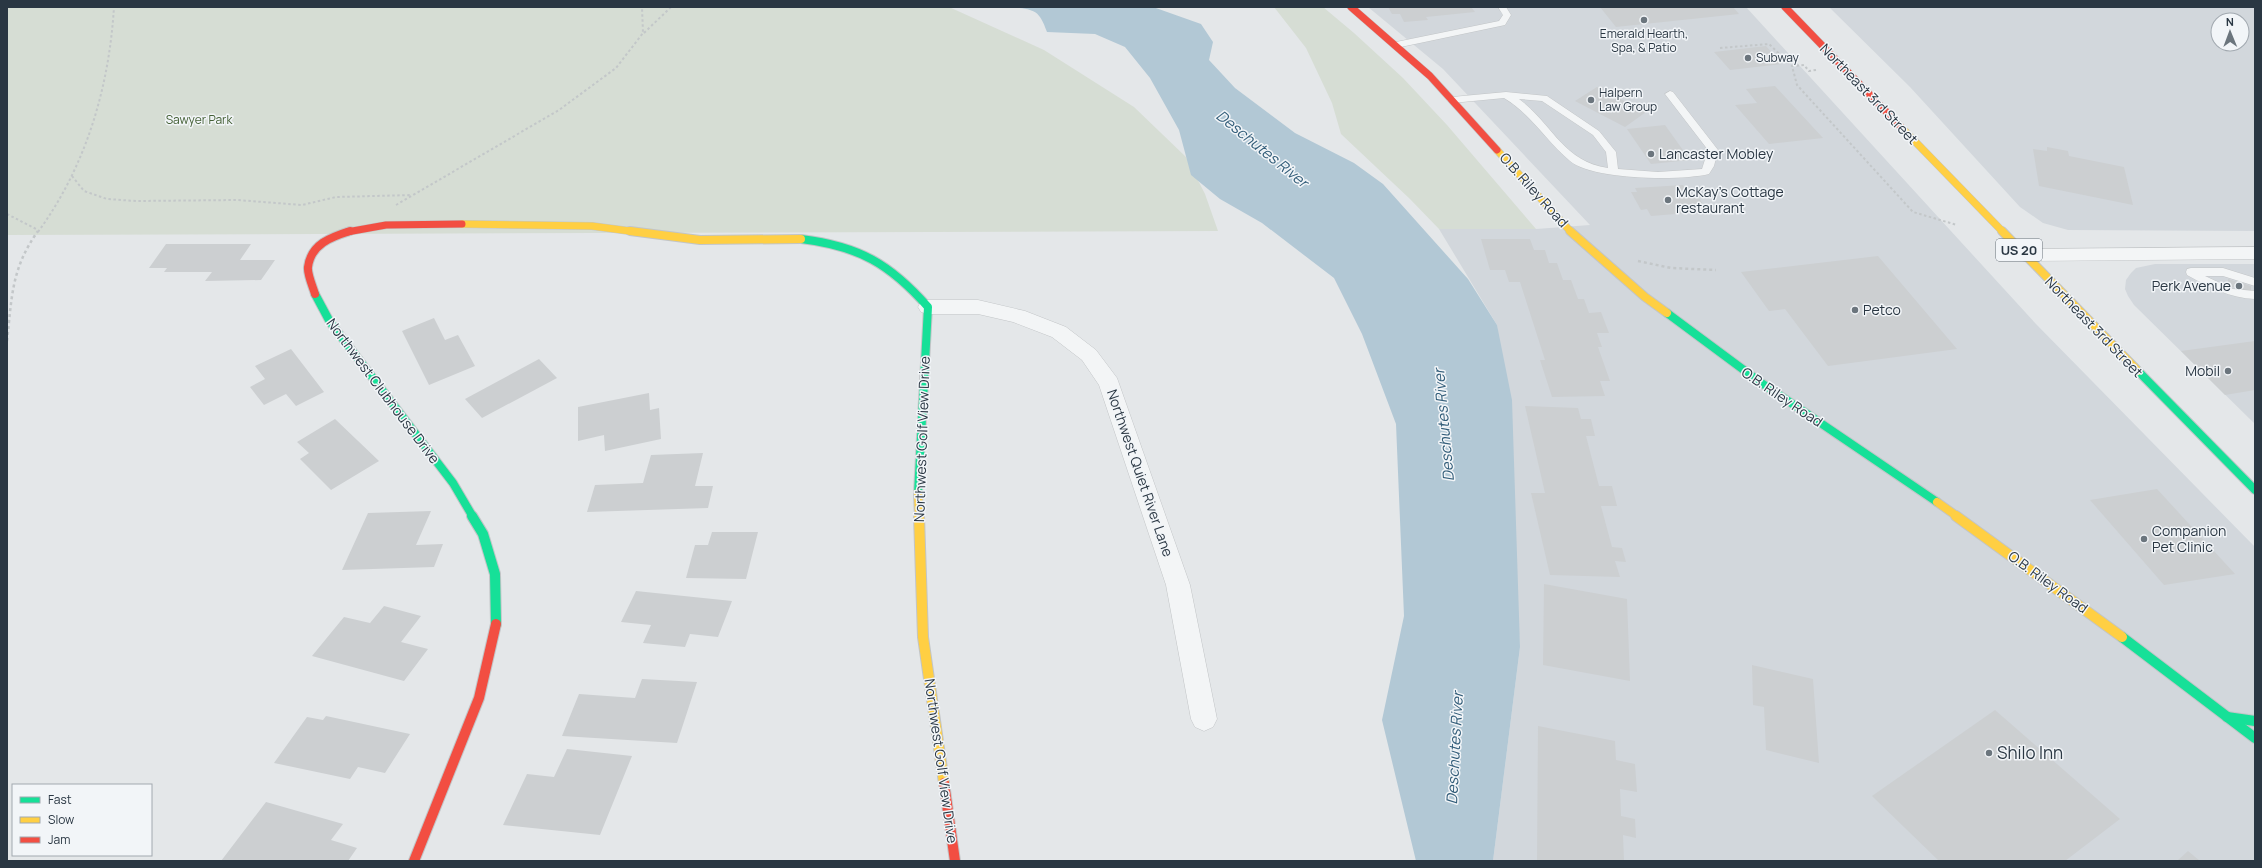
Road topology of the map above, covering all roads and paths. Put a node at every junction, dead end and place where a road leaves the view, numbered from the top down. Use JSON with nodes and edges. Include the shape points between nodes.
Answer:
{"nodes":[{"id":1,"x":114,"y":7,"type":"edge"},
{"id":2,"x":642,"y":7,"type":"edge"},
{"id":3,"x":671,"y":7,"type":"edge"},
{"id":4,"x":1351,"y":7,"type":"edge"},
{"id":5,"x":1502,"y":7,"type":"edge"},
{"id":6,"x":1785,"y":7,"type":"edge"},
{"id":7,"x":642,"y":35,"type":"junction"},
{"id":8,"x":1396,"y":45,"type":"junction"},
{"id":9,"x":1720,"y":48,"type":"dead end"},
{"id":10,"x":1792,"y":66,"type":"junction"},
{"id":11,"x":1816,"y":70,"type":"dead end"},
{"id":12,"x":1670,"y":94,"type":"dead end"},
{"id":13,"x":1506,"y":95,"type":"junction"},
{"id":14,"x":1452,"y":100,"type":"junction"},
{"id":15,"x":1614,"y":172,"type":"junction"},
{"id":16,"x":72,"y":176,"type":"junction"},
{"id":17,"x":412,"y":196,"type":"junction"},
{"id":18,"x":393,"y":206,"type":"dead end"},
{"id":19,"x":7,"y":214,"type":"edge"},
{"id":20,"x":1957,"y":225,"type":"dead end"},
{"id":21,"x":38,"y":230,"type":"junction"},
{"id":22,"x":2255,"y":253,"type":"edge"},
{"id":23,"x":2024,"y":255,"type":"junction"},
{"id":24,"x":1632,"y":260,"type":"dead end"},
{"id":25,"x":1716,"y":270,"type":"dead end"},
{"id":26,"x":2255,"y":282,"type":"edge"},
{"id":27,"x":2255,"y":295,"type":"edge"},
{"id":28,"x":928,"y":307,"type":"junction"},
{"id":29,"x":7,"y":341,"type":"edge"},
{"id":30,"x":2255,"y":490,"type":"edge"},
{"id":31,"x":2227,"y":717,"type":"junction"},
{"id":32,"x":1204,"y":719,"type":"dead end"},
{"id":33,"x":2255,"y":721,"type":"edge"},
{"id":34,"x":2255,"y":738,"type":"edge"},
{"id":35,"x":414,"y":861,"type":"edge"},
{"id":36,"x":955,"y":861,"type":"edge"}],
"edges":[{"from":1,"to":16,"type":"path","via":[[113,30],[96,113]]},
{"from":2,"to":7,"type":"path"},
{"from":3,"to":7,"type":"path"},
{"from":4,"to":8,"type":"street","name":"O.B. Riley Road"},
{"from":5,"to":8,"type":"lane","via":[[1507,15],[1502,23]]},
{"from":6,"to":23,"type":"street","name":"Northeast 3rd Street","number":"US 20"},
{"from":7,"to":17,"type":"path","via":[[616,68],[559,110]]},
{"from":8,"to":14,"type":"street","name":"O.B. Riley Road"},
{"from":9,"to":10,"type":"path","via":[[1769,44]]},
{"from":10,"to":11,"type":"path","via":[[1804,65],[1810,71]]},
{"from":10,"to":20,"type":"path","via":[[1797,85],[1913,212]]},
{"from":12,"to":15,"type":"lane","via":[[1713,150],[1706,172]]},
{"from":13,"to":14,"type":"lane"},
{"from":13,"to":15,"type":"lane","via":[[1520,102],[1575,161]]},
{"from":13,"to":15,"type":"lane","via":[[1544,98],[1569,113],[1596,133],[1611,152]]},
{"from":14,"to":31,"type":"street","name":"O.B. Riley Road","via":[[1572,233],[1645,297],[1760,382],[1944,506],[2125,638]]},
{"from":16,"to":17,"type":"path","via":[[84,192],[107,199],[136,201],[237,200],[302,205],[336,197]]},
{"from":16,"to":21,"type":"path","via":[[55,208]]},
{"from":17,"to":18,"type":"path"},
{"from":19,"to":21,"type":"path"},
{"from":21,"to":29,"type":"path","via":[[28,242],[18,267]]},
{"from":22,"to":23,"type":"street"},
{"from":23,"to":30,"type":"street","name":"Northeast 3rd Street","number":"US 20"},
{"from":24,"to":25,"type":"path","via":[[1671,268]]},
{"from":26,"to":27,"type":"lane","via":[[2223,272],[2191,272],[2214,286],[2244,296]]},
{"from":28,"to":32,"type":"street","name":"Northwest Quiet River Lane","via":[[978,308],[1018,316],[1059,332],[1089,355],[1109,383],[1178,585]]},
{"from":28,"to":35,"type":"street","name":"Northwest Clubhouse Drive","via":[[909,283],[887,264],[859,250],[834,243],[801,239],[702,240],[569,225],[381,225],[340,232],[313,249],[307,264],[313,290],[330,322],[453,483],[482,534],[495,574],[496,629],[479,698]]},
{"from":28,"to":36,"type":"street","name":"Northwest Golf View Drive","via":[[918,490],[923,637]]},
{"from":31,"to":33,"type":"street"},
{"from":31,"to":34,"type":"street","name":"O.B. Riley Road"}]}
